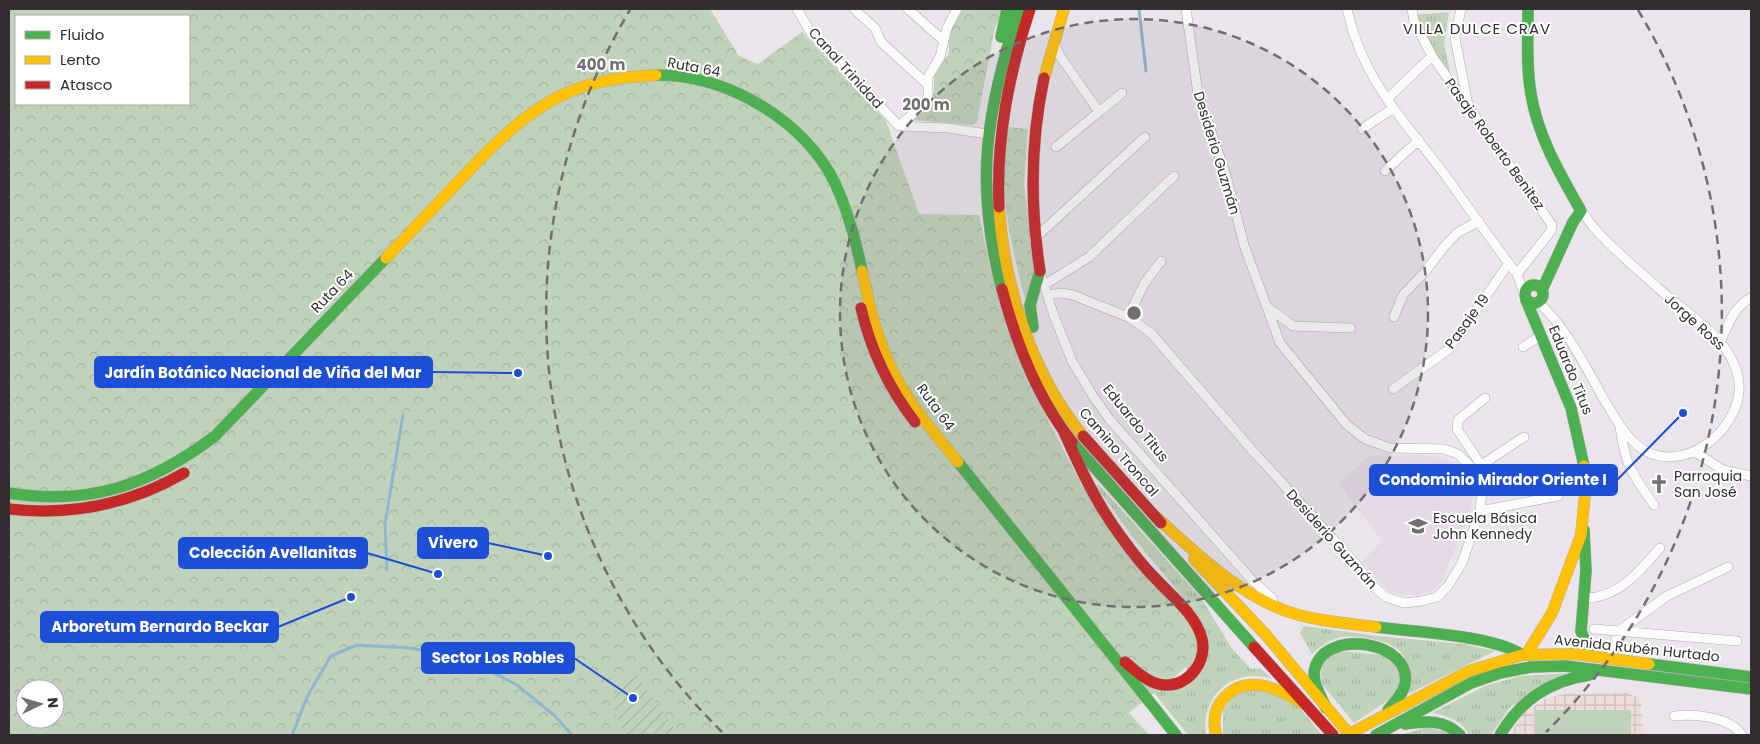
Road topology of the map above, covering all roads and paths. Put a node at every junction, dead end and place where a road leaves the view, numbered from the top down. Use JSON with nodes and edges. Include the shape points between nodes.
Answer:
{"nodes":[{"id":1,"x":798,"y":9,"type":"edge"},
{"id":2,"x":854,"y":9,"type":"edge"},
{"id":3,"x":908,"y":9,"type":"edge"},
{"id":4,"x":957,"y":9,"type":"edge"},
{"id":5,"x":1007,"y":9,"type":"edge"},
{"id":6,"x":1019,"y":9,"type":"edge"},
{"id":7,"x":1030,"y":9,"type":"edge"},
{"id":8,"x":1064,"y":9,"type":"edge"},
{"id":9,"x":1186,"y":9,"type":"edge"},
{"id":10,"x":1347,"y":9,"type":"edge"},
{"id":11,"x":1412,"y":9,"type":"edge"},
{"id":12,"x":1461,"y":9,"type":"edge"},
{"id":13,"x":1528,"y":9,"type":"edge"},
{"id":14,"x":944,"y":41,"type":"junction"},
{"id":15,"x":1054,"y":42,"type":"junction"},
{"id":16,"x":1432,"y":56,"type":"junction"},
{"id":17,"x":926,"y":83,"type":"junction"},
{"id":18,"x":1122,"y":93,"type":"dead end"},
{"id":19,"x":1387,"y":99,"type":"junction"},
{"id":20,"x":992,"y":108,"type":"junction"},
{"id":21,"x":1392,"y":109,"type":"junction"},
{"id":22,"x":1470,"y":110,"type":"junction"},
{"id":23,"x":1100,"y":112,"type":"junction"},
{"id":24,"x":899,"y":126,"type":"junction"},
{"id":25,"x":1362,"y":129,"type":"dead end"},
{"id":26,"x":987,"y":134,"type":"junction"},
{"id":27,"x":1145,"y":137,"type":"dead end"},
{"id":28,"x":1418,"y":140,"type":"junction"},
{"id":29,"x":1056,"y":147,"type":"dead end"},
{"id":30,"x":1385,"y":171,"type":"dead end"},
{"id":31,"x":1174,"y":176,"type":"dead end"},
{"id":32,"x":1581,"y":211,"type":"junction"},
{"id":33,"x":1479,"y":221,"type":"junction"},
{"id":34,"x":1034,"y":239,"type":"junction"},
{"id":35,"x":1161,"y":261,"type":"dead end"},
{"id":36,"x":1509,"y":263,"type":"junction"},
{"id":37,"x":1040,"y":271,"type":"junction"},
{"id":38,"x":1519,"y":276,"type":"junction"},
{"id":39,"x":1044,"y":285,"type":"junction"},
{"id":40,"x":1533,"y":294,"type":"junction"},
{"id":41,"x":1047,"y":295,"type":"junction"},
{"id":42,"x":1751,"y":298,"type":"edge"},
{"id":43,"x":1265,"y":305,"type":"junction"},
{"id":44,"x":1128,"y":317,"type":"junction"},
{"id":45,"x":1394,"y":317,"type":"dead end"},
{"id":46,"x":1351,"y":328,"type":"dead end"},
{"id":47,"x":1541,"y":336,"type":"junction"},
{"id":48,"x":1720,"y":342,"type":"junction"},
{"id":49,"x":1523,"y":346,"type":"dead end"},
{"id":50,"x":1393,"y":389,"type":"dead end"},
{"id":51,"x":1485,"y":398,"type":"dead end"},
{"id":52,"x":1620,"y":426,"type":"junction"},
{"id":53,"x":1064,"y":432,"type":"junction"},
{"id":54,"x":1082,"y":434,"type":"junction"},
{"id":55,"x":1524,"y":438,"type":"dead end"},
{"id":56,"x":1695,"y":452,"type":"junction"},
{"id":57,"x":211,"y":453,"type":"dead end"},
{"id":58,"x":196,"y":465,"type":"dead end"},
{"id":59,"x":1478,"y":468,"type":"junction"},
{"id":60,"x":1751,"y":476,"type":"edge"},
{"id":61,"x":9,"y":493,"type":"edge"},
{"id":62,"x":1558,"y":496,"type":"dead end"},
{"id":63,"x":1654,"y":505,"type":"dead end"},
{"id":64,"x":9,"y":509,"type":"edge"},
{"id":65,"x":1480,"y":512,"type":"junction"},
{"id":66,"x":1154,"y":515,"type":"junction"},
{"id":67,"x":1583,"y":526,"type":"junction"},
{"id":68,"x":1660,"y":548,"type":"dead end"},
{"id":69,"x":1569,"y":567,"type":"junction"},
{"id":70,"x":1728,"y":567,"type":"dead end"},
{"id":71,"x":1586,"y":571,"type":"junction"},
{"id":72,"x":1582,"y":598,"type":"junction"},
{"id":73,"x":1286,"y":611,"type":"junction"},
{"id":74,"x":1594,"y":629,"type":"dead end"},
{"id":75,"x":1619,"y":632,"type":"junction"},
{"id":76,"x":1101,"y":640,"type":"junction"},
{"id":77,"x":1737,"y":641,"type":"dead end"},
{"id":78,"x":1524,"y":655,"type":"junction"},
{"id":79,"x":1591,"y":656,"type":"junction"},
{"id":80,"x":1610,"y":659,"type":"junction"},
{"id":81,"x":1620,"y":673,"type":"junction"},
{"id":82,"x":1751,"y":676,"type":"edge"},
{"id":83,"x":1751,"y":689,"type":"edge"},
{"id":84,"x":1306,"y":705,"type":"junction"},
{"id":85,"x":1326,"y":708,"type":"junction"},
{"id":86,"x":1383,"y":715,"type":"junction"},
{"id":87,"x":1674,"y":716,"type":"dead end"},
{"id":88,"x":1396,"y":725,"type":"junction"},
{"id":89,"x":1347,"y":733,"type":"edge"},
{"id":90,"x":1333,"y":734,"type":"edge"},
{"id":91,"x":1164,"y":735,"type":"edge"},
{"id":92,"x":1176,"y":735,"type":"edge"},
{"id":93,"x":1216,"y":735,"type":"edge"},
{"id":94,"x":1376,"y":735,"type":"edge"},
{"id":95,"x":1460,"y":735,"type":"edge"},
{"id":96,"x":1500,"y":735,"type":"edge"},
{"id":97,"x":1742,"y":735,"type":"edge"}],
"edges":[{"from":1,"to":24,"type":"street","name":"Canal Trinidad","via":[[811,33]]},
{"from":2,"to":17,"type":"street","via":[[875,28],[881,42]]},
{"from":3,"to":14,"type":"street"},
{"from":4,"to":14,"type":"street"},
{"from":5,"to":20,"type":"main road"},
{"from":6,"to":20,"type":"main road","name":"Camino Troncal"},
{"from":7,"to":54,"type":"main road","name":"Camino Troncal","via":[[1004,102],[997,161],[998,198],[1011,282],[1025,329],[1063,410]]},
{"from":8,"to":15,"type":"main road","name":"Eduardo Titus"},
{"from":9,"to":43,"type":"street","name":"Desiderio Guzmán","via":[[1198,94]]},
{"from":10,"to":19,"type":"street","via":[[1370,74]]},
{"from":11,"to":16,"type":"street","name":"Pasaje Roberto Benitez","via":[[1414,21]]},
{"from":12,"to":22,"type":"street","via":[[1454,38]]},
{"from":13,"to":32,"type":"main road","via":[[1528,74],[1533,106],[1554,162]]},
{"from":14,"to":17,"type":"street","via":[[940,57]]},
{"from":15,"to":23,"type":"street","via":[[1060,56]]},
{"from":15,"to":34,"type":"main road","name":"Eduardo Titus","via":[[1033,132],[1030,184]]},
{"from":16,"to":19,"type":"street"},
{"from":16,"to":22,"type":"street","name":"Pasaje Roberto Benitez"},
{"from":17,"to":24,"type":"street","via":[[928,96],[925,104]]},
{"from":18,"to":23,"type":"street"},
{"from":19,"to":21,"type":"street"},
{"from":20,"to":26,"type":"main road","name":"Camino Troncal"},
{"from":21,"to":25,"type":"street"},
{"from":21,"to":28,"type":"street"},
{"from":22,"to":38,"type":"street","name":"Pasaje Roberto Benitez","via":[[1552,225]]},
{"from":23,"to":29,"type":"street"},
{"from":24,"to":26,"type":"street"},
{"from":26,"to":53,"type":"main road","name":"Camino Troncal","via":[[986,195],[1002,287],[1030,367]]},
{"from":27,"to":34,"type":"street"},
{"from":28,"to":30,"type":"street"},
{"from":28,"to":33,"type":"street"},
{"from":31,"to":39,"type":"street","via":[[1089,257]]},
{"from":32,"to":40,"type":"main road","name":"Eduardo Titus","via":[[1546,277]]},
{"from":32,"to":48,"type":"street","name":"Jorge Ross","via":[[1610,243]]},
{"from":33,"to":36,"type":"street"},
{"from":33,"to":45,"type":"street","via":[[1457,233],[1444,247],[1403,295]]},
{"from":34,"to":37,"type":"main road","name":"Eduardo Titus"},
{"from":35,"to":44,"type":"street","via":[[1144,284]]},
{"from":36,"to":38,"type":"street"},
{"from":36,"to":50,"type":"street","name":"Pasaje 19","via":[[1449,349]]},
{"from":37,"to":39,"type":"street","name":"Eduardo Titus"},
{"from":37,"to":54,"type":"main road","via":[[1030,305],[1031,322],[1051,372]]},
{"from":38,"to":40,"type":"street"},
{"from":39,"to":41,"type":"street","name":"Eduardo Titus"},
{"from":40,"to":47,"type":"main road","name":"Eduardo Titus","via":[[1533,316]]},
{"from":40,"to":52,"type":"street","via":[[1560,327]]},
{"from":41,"to":44,"type":"street","name":"Desiderio Guzmán","via":[[1074,295]]},
{"from":41,"to":73,"type":"street","name":"Eduardo Titus","via":[[1072,361],[1110,420],[1252,580]]},
{"from":42,"to":48,"type":"street","via":[[1738,307]]},
{"from":43,"to":46,"type":"street","via":[[1293,326]]},
{"from":43,"to":59,"type":"street","name":"Desiderio Guzmán","via":[[1280,343],[1346,425],[1365,440],[1390,448],[1444,449]]},
{"from":44,"to":65,"type":"street","name":"Desiderio Guzmán","via":[[1151,333],[1371,584],[1386,597],[1404,603],[1437,596],[1448,586],[1462,563]]},
{"from":47,"to":49,"type":"street"},
{"from":47,"to":67,"type":"main road","name":"Eduardo Titus","via":[[1576,417],[1585,478]]},
{"from":48,"to":56,"type":"street","name":"Jorge Ross","via":[[1738,376],[1738,401],[1727,425]]},
{"from":51,"to":59,"type":"street","via":[[1456,424]]},
{"from":52,"to":56,"type":"street","via":[[1637,445],[1657,455]]},
{"from":52,"to":63,"type":"street","via":[[1624,456]]},
{"from":53,"to":76,"type":"main road","via":[[1102,510],[1145,568],[1196,626],[1202,638],[1202,652],[1194,671],[1184,680],[1171,685],[1158,684],[1135,670]]},
{"from":53,"to":84,"type":"main road","name":"Camino Troncal"},
{"from":54,"to":66,"type":"main road","name":"Camino Troncal"},
{"from":55,"to":59,"type":"street"},
{"from":56,"to":60,"type":"street","via":[[1723,470]]},
{"from":57,"to":91,"type":"main road","name":"Ruta 64","via":[[476,177],[538,121],[584,97],[617,88],[658,85],[700,91],[731,103],[771,125],[813,166],[829,191],[841,220],[867,340],[889,387]]},
{"from":58,"to":64,"type":"main road","via":[[155,488],[115,502],[64,511]]},
{"from":59,"to":65,"type":"street","name":"Desiderio Guzmán","via":[[1482,491]]},
{"from":61,"to":76,"type":"main road","name":"Ruta 64","via":[[52,498],[100,493],[146,480],[189,456],[215,436],[471,169],[528,116],[556,98],[602,81],[651,75],[683,77],[714,84],[757,103],[785,122],[819,158],[837,186],[850,216],[879,337],[900,383]]},
{"from":62,"to":65,"type":"street"},
{"from":66,"to":73,"type":"main road","via":[[1203,559],[1248,592]]},
{"from":66,"to":85,"type":"main road","name":"Camino Troncal","via":[[1266,635]]},
{"from":67,"to":69,"type":"main road","name":"Eduardo Titus"},
{"from":67,"to":71,"type":"main road","name":"Eduardo Titus"},
{"from":68,"to":72,"type":"street","via":[[1635,577],[1610,594],[1596,599]]},
{"from":69,"to":71,"type":"main road"},
{"from":69,"to":78,"type":"main road","name":"Eduardo Titus","via":[[1553,613]]},
{"from":70,"to":75,"type":"street","via":[[1667,596]]},
{"from":71,"to":72,"type":"main road","name":"Eduardo Titus"},
{"from":72,"to":79,"type":"main road","name":"Eduardo Titus","via":[[1582,632]]},
{"from":73,"to":78,"type":"main road","via":[[1328,621],[1486,641]]},
{"from":74,"to":75,"type":"street"},
{"from":75,"to":77,"type":"street"},
{"from":75,"to":80,"type":"street"},
{"from":76,"to":92,"type":"main road","name":"Ruta 64"},
{"from":78,"to":79,"type":"main road","name":"Avenida Rubén Hurtado","via":[[1559,653]]},
{"from":78,"to":86,"type":"main road","name":"Avenida Rubén Hurtado","via":[[1469,671]]},
{"from":79,"to":80,"type":"main road","name":"Avenida Rubén Hurtado"},
{"from":80,"to":82,"type":"main road","name":"Avenida Rubén Hurtado"},
{"from":81,"to":83,"type":"main road","name":"Avenida Rubén Hurtado"},
{"from":81,"to":88,"type":"main road","name":"Avenida Rubén Hurtado","via":[[1549,666],[1500,673],[1471,684]]},
{"from":81,"to":96,"type":"main road","via":[[1572,677],[1548,686],[1518,708]]},
{"from":84,"to":90,"type":"main road","name":"Camino Troncal"},
{"from":84,"to":93,"type":"main road","via":[[1287,692],[1267,686],[1252,684],[1239,687],[1226,695],[1218,706],[1214,720]]},
{"from":85,"to":86,"type":"main road","via":[[1315,679],[1318,659],[1332,648],[1362,646],[1394,654],[1405,669],[1403,689]]},
{"from":85,"to":89,"type":"main road","name":"Camino Troncal"},
{"from":86,"to":89,"type":"main road"},
{"from":87,"to":97,"type":"street","via":[[1698,715],[1732,725]]},
{"from":88,"to":94,"type":"main road"},
{"from":88,"to":95,"type":"main road","via":[[1440,722]]}]}
